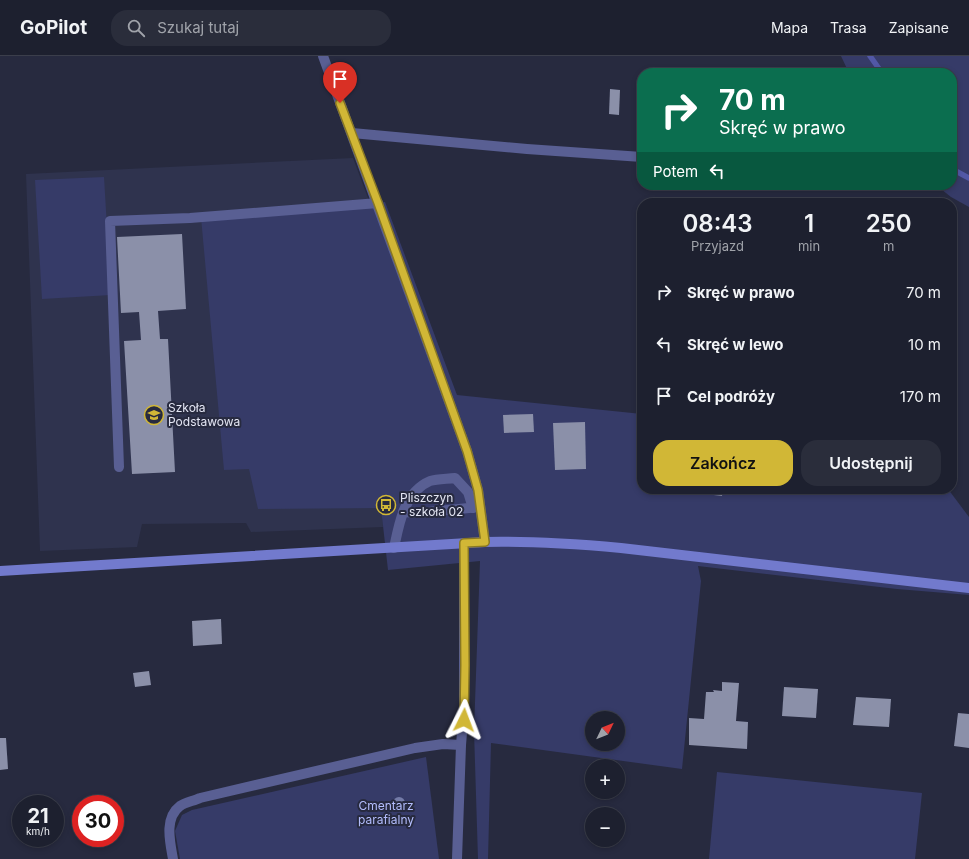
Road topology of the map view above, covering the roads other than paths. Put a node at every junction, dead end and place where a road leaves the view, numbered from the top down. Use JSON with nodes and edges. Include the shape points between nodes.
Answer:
{"nodes":[{"id":1,"x":323,"y":56,"type":"edge"},
{"id":2,"x":352,"y":133,"type":"junction"},
{"id":3,"x":637,"y":157,"type":"edge"},
{"id":4,"x":378,"y":203,"type":"junction"},
{"id":5,"x":119,"y":467,"type":"dead end"},
{"id":6,"x":477,"y":508,"type":"junction"},
{"id":7,"x":403,"y":512,"type":"junction"},
{"id":8,"x":485,"y":542,"type":"junction"},
{"id":9,"x":464,"y":543,"type":"junction"},
{"id":10,"x":394,"y":548,"type":"junction"},
{"id":11,"x":0,"y":571,"type":"edge"},
{"id":12,"x":969,"y":588,"type":"edge"},
{"id":13,"x":462,"y":745,"type":"junction"},
{"id":14,"x":173,"y":859,"type":"edge"},
{"id":15,"x":457,"y":859,"type":"edge"}],
"edges":[{"from":1,"to":2,"type":"street"},
{"from":2,"to":3,"type":"street"},
{"from":2,"to":4,"type":"street"},
{"from":4,"to":5,"type":"street","via":[[190,218],[110,221]]},
{"from":4,"to":6,"type":"street","via":[[467,451],[474,474]]},
{"from":6,"to":7,"type":"street"},
{"from":6,"to":7,"type":"street","via":[[468,492],[455,478],[431,481],[419,488]]},
{"from":6,"to":8,"type":"street"},
{"from":7,"to":10,"type":"street"},
{"from":8,"to":9,"type":"street"},
{"from":8,"to":12,"type":"street","via":[[537,542],[621,548]]},
{"from":9,"to":10,"type":"street"},
{"from":9,"to":13,"type":"street","via":[[465,665]]},
{"from":10,"to":11,"type":"street"},
{"from":13,"to":14,"type":"street","via":[[443,744],[416,748],[200,798],[180,806],[171,816],[169,840]]},
{"from":13,"to":15,"type":"street"}]}
